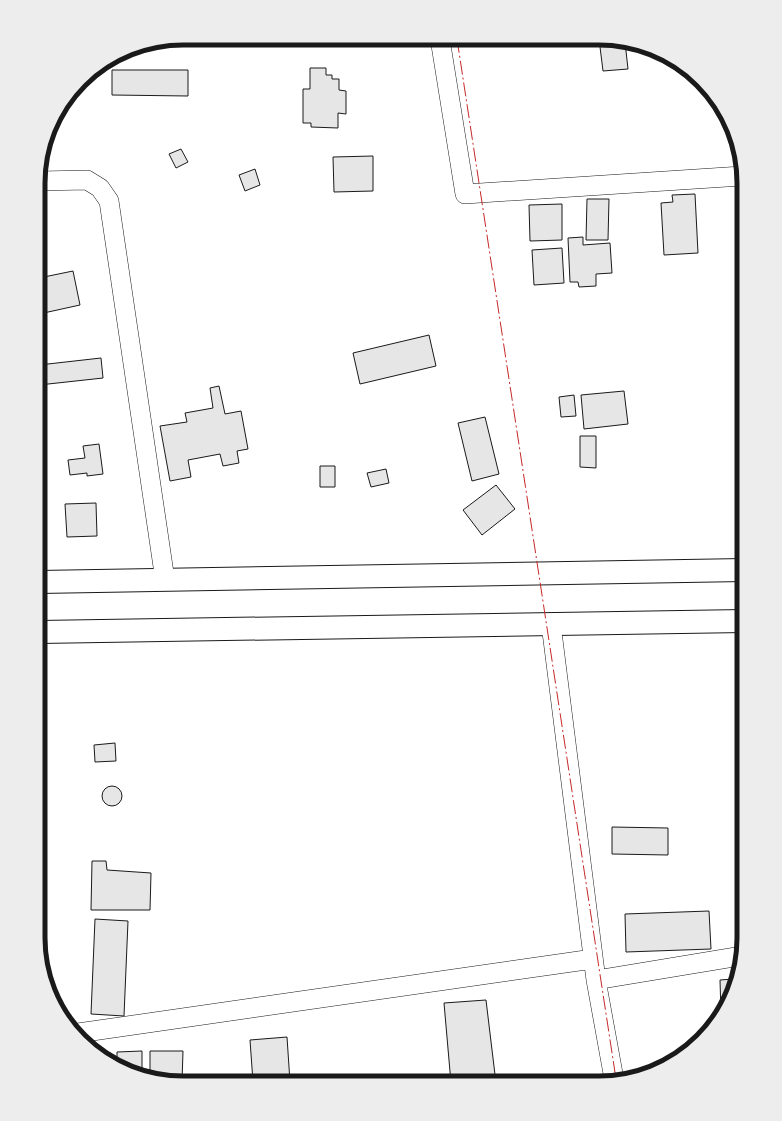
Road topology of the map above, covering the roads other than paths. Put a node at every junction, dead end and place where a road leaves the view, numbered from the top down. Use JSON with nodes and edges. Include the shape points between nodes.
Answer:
{"nodes":[{"id":1,"x":441,"y":45,"type":"edge"},
{"id":2,"x":737,"y":176,"type":"edge"},
{"id":3,"x":45,"y":181,"type":"edge"},
{"id":4,"x":737,"y":570,"type":"edge"},
{"id":5,"x":165,"y":580,"type":"junction"},
{"id":6,"x":45,"y":582,"type":"edge"},
{"id":7,"x":737,"y":621,"type":"edge"},
{"id":8,"x":551,"y":624,"type":"junction"},
{"id":9,"x":45,"y":632,"type":"edge"},
{"id":10,"x":735,"y":957,"type":"edge"},
{"id":11,"x":593,"y":959,"type":"junction"},
{"id":12,"x":596,"y":980,"type":"junction"},
{"id":13,"x":83,"y":1032,"type":"edge"},
{"id":14,"x":613,"y":1075,"type":"edge"}],
"edges":[{"from":1,"to":2,"type":"street","via":[[465,194]]},
{"from":3,"to":5,"type":"street","via":[[87,180],[100,188],[108,201]]},
{"from":4,"to":5,"type":"highway"},
{"from":5,"to":6,"type":"highway"},
{"from":7,"to":8,"type":"highway"},
{"from":8,"to":9,"type":"highway"},
{"from":8,"to":11,"type":"street"},
{"from":10,"to":12,"type":"street"},
{"from":11,"to":12,"type":"street"},
{"from":11,"to":13,"type":"street"},
{"from":12,"to":14,"type":"street"}]}
